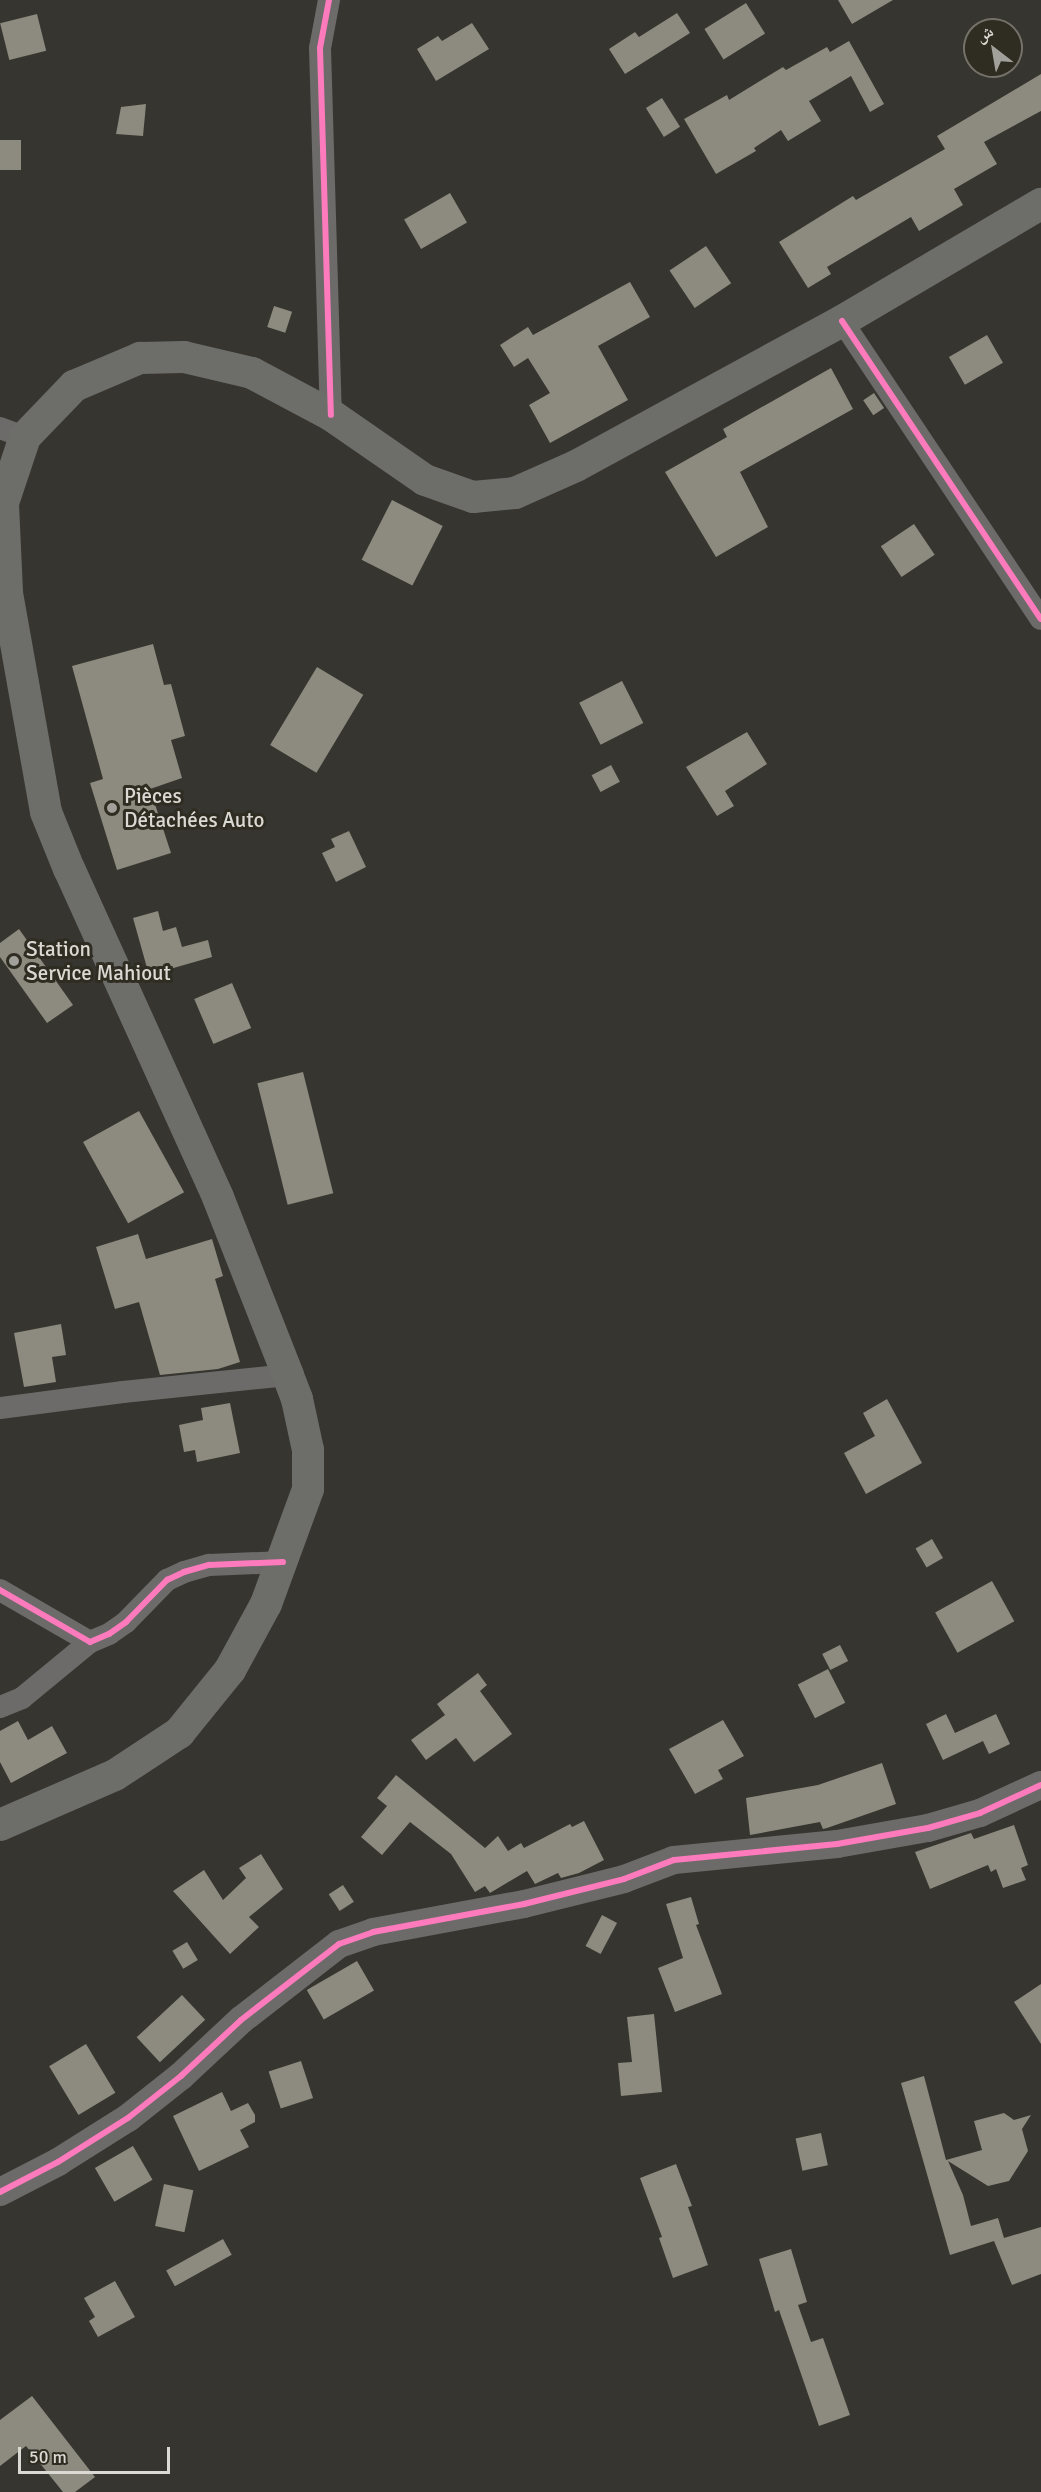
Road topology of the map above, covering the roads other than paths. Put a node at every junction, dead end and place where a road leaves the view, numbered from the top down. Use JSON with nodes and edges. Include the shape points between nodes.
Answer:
{"nodes":[{"id":1,"x":329,"y":0,"type":"edge"},
{"id":2,"x":1041,"y":204,"type":"edge"},
{"id":3,"x":842,"y":321,"type":"junction"},
{"id":4,"x":331,"y":415,"type":"junction"},
{"id":5,"x":12,"y":432,"type":"edge"},
{"id":6,"x":3,"y":558,"type":"edge"},
{"id":7,"x":1041,"y":619,"type":"edge"},
{"id":8,"x":288,"y":1376,"type":"junction"},
{"id":9,"x":0,"y":1408,"type":"edge"},
{"id":10,"x":283,"y":1562,"type":"junction"},
{"id":11,"x":0,"y":1590,"type":"edge"},
{"id":12,"x":90,"y":1642,"type":"junction"},
{"id":13,"x":0,"y":1707,"type":"edge"},
{"id":14,"x":1041,"y":1785,"type":"edge"},
{"id":15,"x":0,"y":1825,"type":"edge"},
{"id":16,"x":0,"y":2192,"type":"edge"}],
"edges":[{"from":1,"to":4,"type":"street","via":[[320,48]]},
{"from":2,"to":3,"type":"main road"},
{"from":3,"to":4,"type":"main road","via":[[576,466],[515,493],[473,497],[425,480]]},
{"from":3,"to":7,"type":"street"},
{"from":4,"to":5,"type":"main road","via":[[252,373],[184,357],[140,358],[74,386]]},
{"from":5,"to":6,"type":"main road","via":[[3,503]]},
{"from":6,"to":8,"type":"main road","via":[[46,812],[218,1197]]},
{"from":8,"to":9,"type":"street"},
{"from":8,"to":10,"type":"main road","via":[[308,1450],[308,1489]]},
{"from":10,"to":12,"type":"street","via":[[209,1565],[184,1572],[167,1580],[126,1622]]},
{"from":10,"to":15,"type":"main road","via":[[266,1604],[230,1670],[179,1733],[115,1775]]},
{"from":11,"to":12,"type":"street"},
{"from":12,"to":13,"type":"street","via":[[22,1698]]},
{"from":14,"to":16,"type":"street","via":[[980,1813],[928,1828],[837,1844],[674,1860],[624,1879],[524,1904],[373,1932],[339,1944],[241,2020],[128,2118],[58,2162]]}]}
